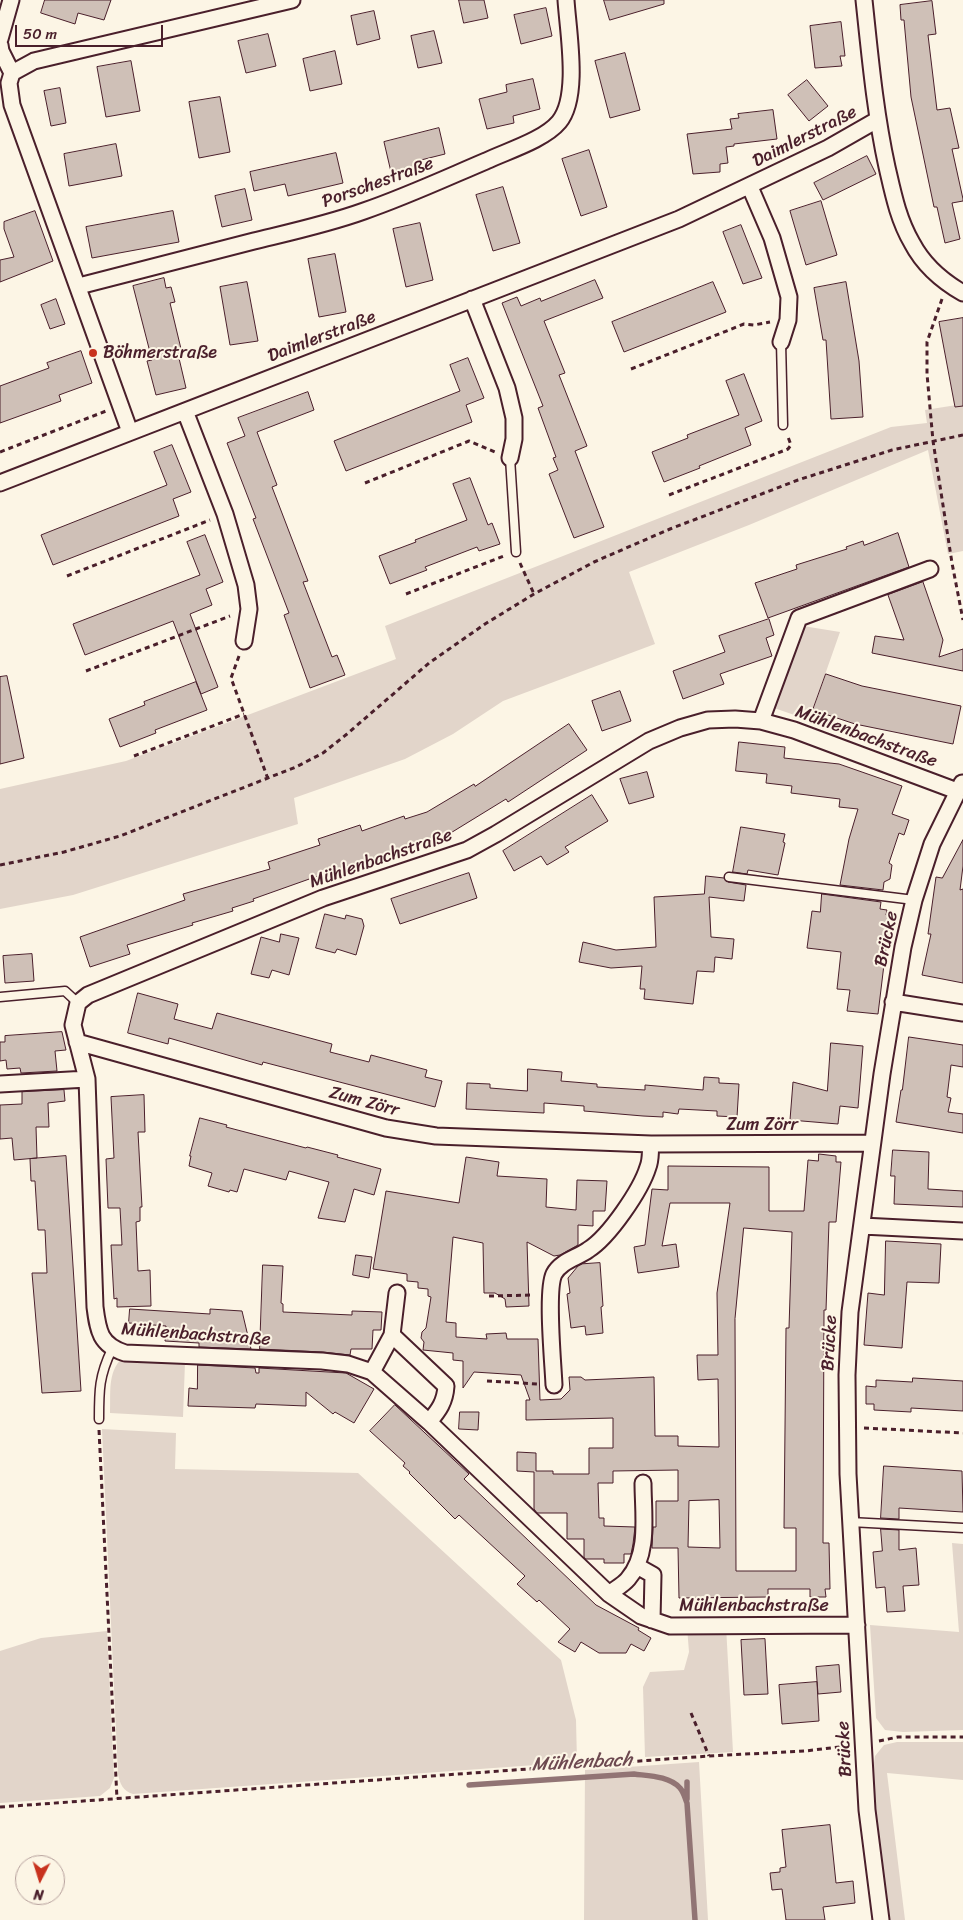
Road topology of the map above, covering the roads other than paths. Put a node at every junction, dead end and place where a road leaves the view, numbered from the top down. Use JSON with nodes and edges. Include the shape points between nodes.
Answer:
{"nodes":[{"id":1,"x":11,"y":0,"type":"edge"},
{"id":2,"x":292,"y":0,"type":"edge"},
{"id":3,"x":566,"y":0,"type":"edge"},
{"id":4,"x":864,"y":0,"type":"edge"},
{"id":5,"x":0,"y":39,"type":"edge"},
{"id":6,"x":0,"y":45,"type":"edge"},
{"id":7,"x":6,"y":72,"type":"edge"},
{"id":8,"x":877,"y":120,"type":"junction"},
{"id":9,"x":750,"y":187,"type":"junction"},
{"id":10,"x":78,"y":286,"type":"junction"},
{"id":11,"x":963,"y":293,"type":"edge"},
{"id":12,"x":472,"y":299,"type":"junction"},
{"id":13,"x":781,"y":342,"type":"joint"},
{"id":14,"x":185,"y":411,"type":"junction"},
{"id":15,"x":783,"y":425,"type":"road end"},
{"id":16,"x":130,"y":432,"type":"junction"},
{"id":17,"x":510,"y":458,"type":"joint"},
{"id":18,"x":0,"y":483,"type":"edge"},
{"id":19,"x":516,"y":552,"type":"road end"},
{"id":20,"x":930,"y":569,"type":"dead end"},
{"id":21,"x":244,"y":641,"type":"dead end"},
{"id":22,"x":761,"y":721,"type":"junction"},
{"id":23,"x":960,"y":786,"type":"edge"},
{"id":24,"x":729,"y":877,"type":"dead end"},
{"id":25,"x":914,"y":900,"type":"junction"},
{"id":26,"x":0,"y":997,"type":"edge"},
{"id":27,"x":894,"y":1002,"type":"junction"},
{"id":28,"x":78,"y":1003,"type":"junction"},
{"id":29,"x":963,"y":1013,"type":"edge"},
{"id":30,"x":77,"y":1042,"type":"junction"},
{"id":31,"x":87,"y":1079,"type":"junction"},
{"id":32,"x":0,"y":1084,"type":"edge"},
{"id":33,"x":872,"y":1143,"type":"junction"},
{"id":34,"x":651,"y":1144,"type":"junction"},
{"id":35,"x":862,"y":1226,"type":"junction"},
{"id":36,"x":963,"y":1231,"type":"edge"},
{"id":37,"x":397,"y":1293,"type":"dead end"},
{"id":38,"x":392,"y":1335,"type":"junction"},
{"id":39,"x":112,"y":1349,"type":"junction"},
{"id":40,"x":372,"y":1372,"type":"junction"},
{"id":41,"x":554,"y":1385,"type":"road end"},
{"id":42,"x":99,"y":1420,"type":"road end"},
{"id":43,"x":429,"y":1422,"type":"junction"},
{"id":44,"x":643,"y":1483,"type":"dead end"},
{"id":45,"x":850,"y":1522,"type":"junction"},
{"id":46,"x":963,"y":1528,"type":"edge"},
{"id":47,"x":637,"y":1566,"type":"junction"},
{"id":48,"x":609,"y":1594,"type":"junction"},
{"id":49,"x":652,"y":1620,"type":"junction"},
{"id":50,"x":857,"y":1625,"type":"junction"},
{"id":51,"x":881,"y":1920,"type":"edge"}],
"edges":[{"from":1,"to":5,"type":"street"},
{"from":2,"to":7,"type":"street","via":[[34,61]]},
{"from":3,"to":10,"type":"street","name":"Porschestraße","via":[[570,92],[565,113],[550,130],[364,211]]},
{"from":4,"to":8,"type":"street"},
{"from":6,"to":7,"type":"street"},
{"from":7,"to":10,"type":"street","via":[[12,105]]},
{"from":8,"to":9,"type":"street","name":"Daimlerstraße"},
{"from":8,"to":11,"type":"street","via":[[896,207],[912,244],[948,284]]},
{"from":9,"to":12,"type":"street","name":"Daimlerstraße","via":[[679,219]]},
{"from":9,"to":13,"type":"street","name":"Daimlerstraße","via":[[772,238],[790,303]]},
{"from":10,"to":16,"type":"street"},
{"from":12,"to":14,"type":"street","name":"Daimlerstraße"},
{"from":12,"to":17,"type":"street","via":[[514,418]]},
{"from":13,"to":15,"type":"lane","name":"Daimlerstraße"},
{"from":14,"to":16,"type":"street","name":"Daimlerstraße"},
{"from":14,"to":21,"type":"street","via":[[225,514],[246,585],[249,609]]},
{"from":16,"to":18,"type":"street","name":"Daimlerstraße"},
{"from":17,"to":19,"type":"lane"},
{"from":20,"to":22,"type":"street","via":[[799,618]]},
{"from":22,"to":23,"type":"street","name":"Mühlenbachstraße"},
{"from":22,"to":28,"type":"street","name":"Mühlenbachstraße","via":[[708,720],[680,728],[642,745],[467,850],[323,898],[88,995]]},
{"from":23,"to":25,"type":"street","name":"Brücke","via":[[932,844]]},
{"from":24,"to":25,"type":"lane"},
{"from":25,"to":27,"type":"street","name":"Brücke"},
{"from":26,"to":28,"type":"lane","via":[[65,991]]},
{"from":27,"to":29,"type":"street"},
{"from":27,"to":33,"type":"street","name":"Brücke"},
{"from":28,"to":30,"type":"street","name":"Mühlenbachstraße","via":[[72,1025]]},
{"from":30,"to":31,"type":"street","name":"Mühlenbachstraße"},
{"from":30,"to":34,"type":"street","name":"Zum Zörr","via":[[409,1133]]},
{"from":31,"to":32,"type":"street"},
{"from":31,"to":39,"type":"street","name":"Mühlenbachstraße","via":[[95,1307],[97,1328]]},
{"from":33,"to":34,"type":"street","name":"Zum Zörr"},
{"from":33,"to":35,"type":"street","name":"Brücke"},
{"from":34,"to":41,"type":"street","via":[[646,1174],[616,1222],[599,1242],[560,1266],[553,1276],[550,1295]]},
{"from":35,"to":36,"type":"street"},
{"from":35,"to":45,"type":"street","name":"Brücke","via":[[850,1312],[847,1376]]},
{"from":37,"to":38,"type":"street"},
{"from":38,"to":40,"type":"street"},
{"from":38,"to":43,"type":"street","via":[[446,1386],[442,1406]]},
{"from":39,"to":40,"type":"street","name":"Mühlenbachstraße","via":[[125,1353],[322,1361],[348,1364]]},
{"from":39,"to":42,"type":"lane","via":[[99,1386]]},
{"from":40,"to":43,"type":"street","name":"Mühlenbachstraße"},
{"from":43,"to":48,"type":"street","name":"Mühlenbachstraße"},
{"from":44,"to":47,"type":"street","via":[[643,1540]]},
{"from":45,"to":46,"type":"lane"},
{"from":45,"to":50,"type":"street","name":"Brücke"},
{"from":47,"to":48,"type":"street","via":[[627,1580]]},
{"from":47,"to":49,"type":"street","via":[[653,1575]]},
{"from":48,"to":49,"type":"street","name":"Mühlenbachstraße"},
{"from":49,"to":50,"type":"street","name":"Mühlenbachstraße","via":[[670,1626]]},
{"from":50,"to":51,"type":"street","name":"Brücke","via":[[867,1810]]}]}
